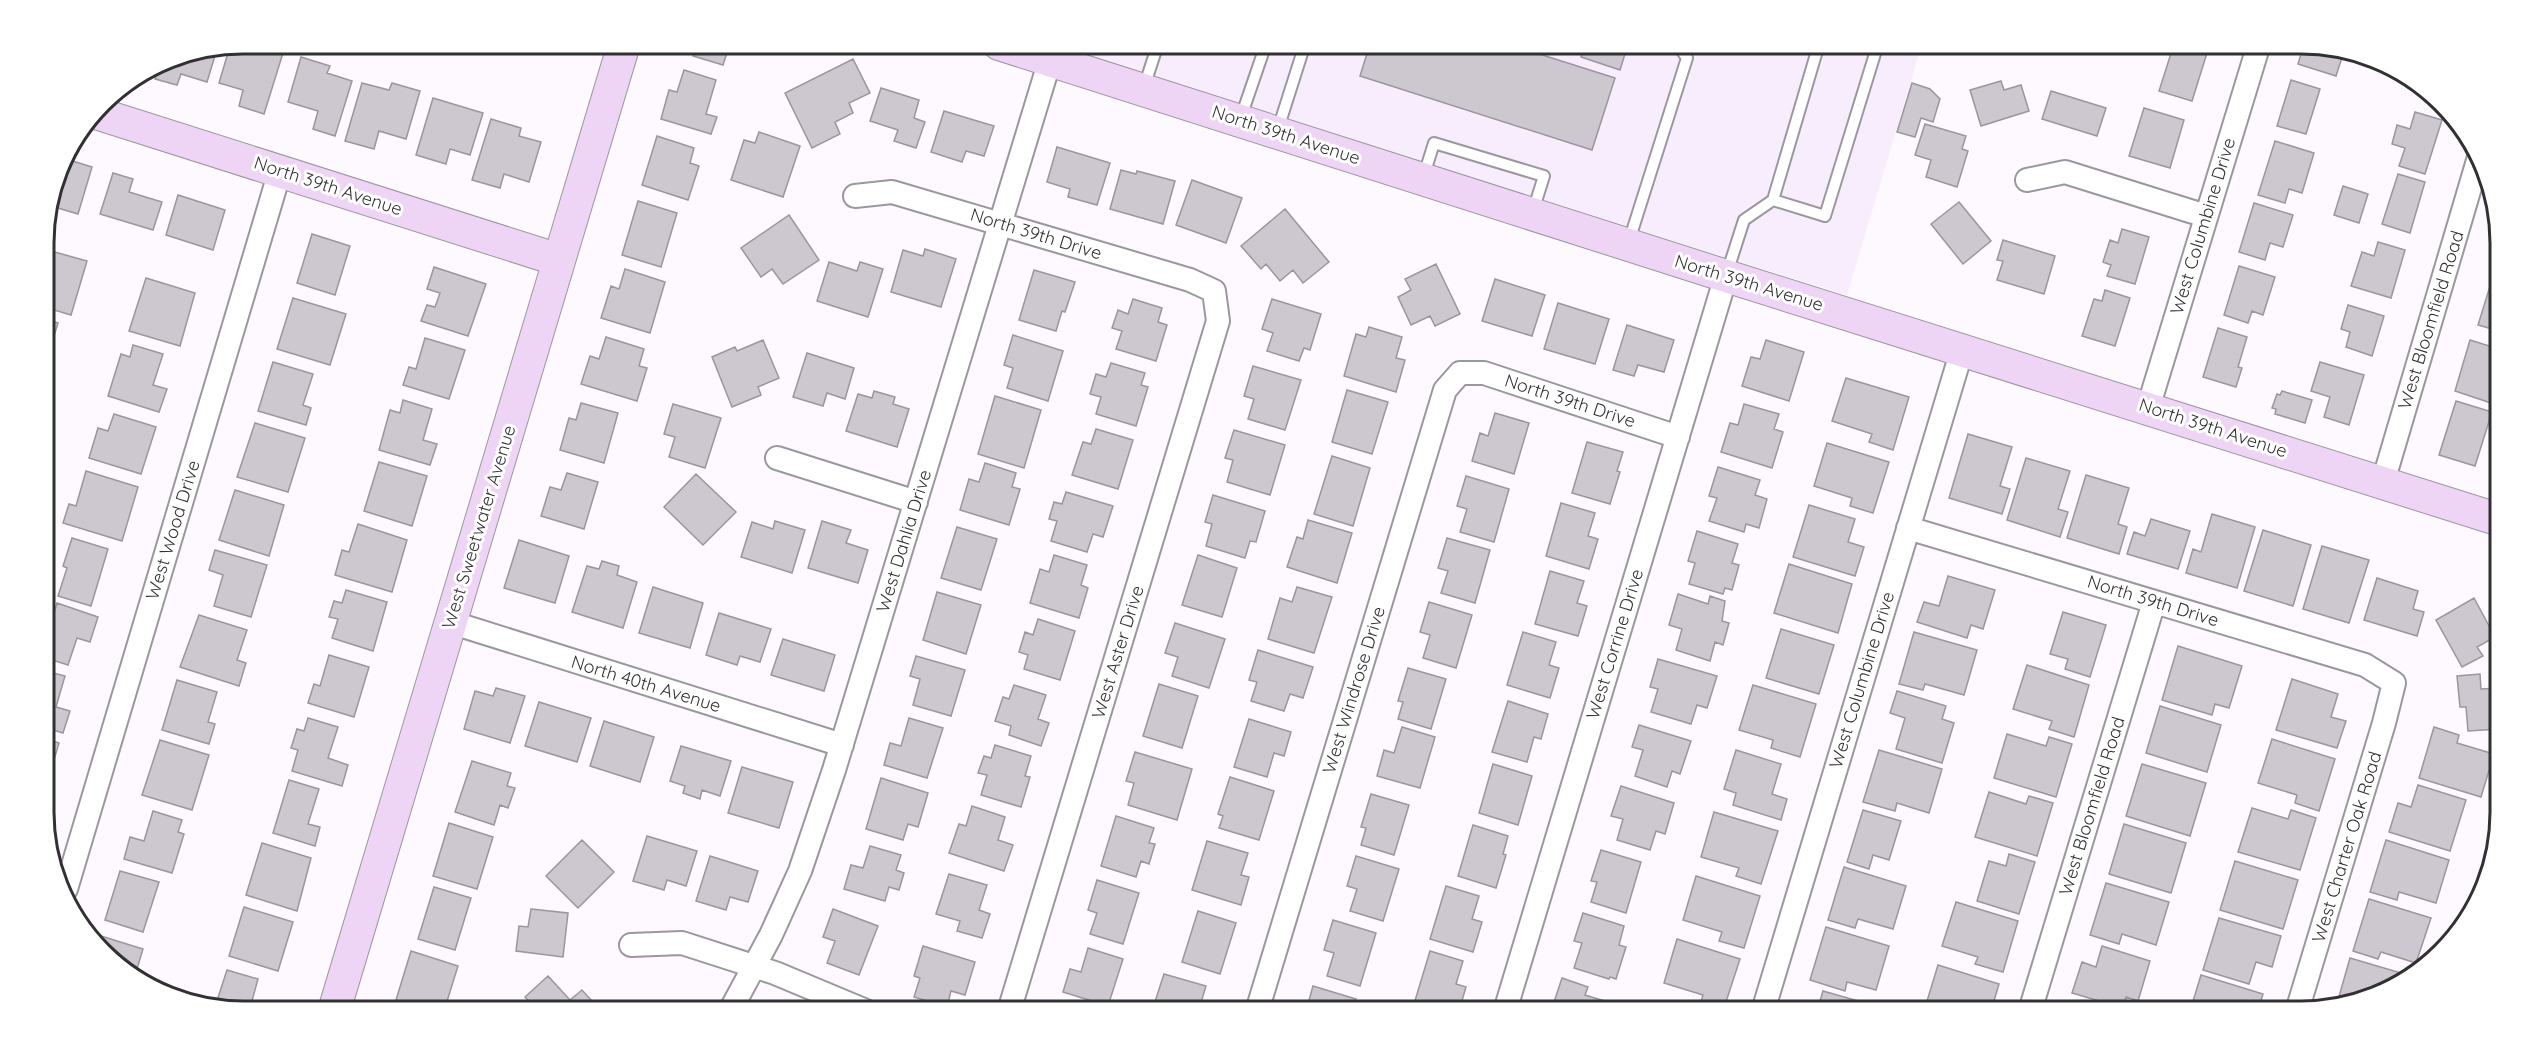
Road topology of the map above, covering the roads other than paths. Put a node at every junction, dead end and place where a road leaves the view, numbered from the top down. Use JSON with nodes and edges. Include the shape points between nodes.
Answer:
{"nodes":[{"id":1,"x":621,"y":54,"type":"edge"},
{"id":2,"x":1031,"y":54,"type":"edge"},
{"id":3,"x":1155,"y":54,"type":"edge"},
{"id":4,"x":1263,"y":54,"type":"edge"},
{"id":5,"x":1302,"y":54,"type":"edge"},
{"id":6,"x":1685,"y":54,"type":"edge"},
{"id":7,"x":1816,"y":54,"type":"edge"},
{"id":8,"x":1875,"y":54,"type":"edge"},
{"id":9,"x":2256,"y":54,"type":"edge"},
{"id":10,"x":1050,"y":60,"type":"junction"},
{"id":11,"x":1143,"y":90,"type":"junction"},
{"id":12,"x":104,"y":115,"type":"edge"},
{"id":13,"x":1240,"y":121,"type":"junction"},
{"id":14,"x":1277,"y":133,"type":"junction"},
{"id":15,"x":2475,"y":170,"type":"edge"},
{"id":16,"x":280,"y":171,"type":"junction"},
{"id":17,"x":2026,"y":180,"type":"dead end"},
{"id":18,"x":855,"y":196,"type":"dead end"},
{"id":19,"x":1773,"y":200,"type":"junction"},
{"id":20,"x":2206,"y":216,"type":"junction"},
{"id":21,"x":1000,"y":223,"type":"junction"},
{"id":22,"x":1628,"y":245,"type":"junction"},
{"id":23,"x":559,"y":260,"type":"junction"},
{"id":24,"x":1726,"y":276,"type":"junction"},
{"id":25,"x":1214,"y":291,"type":"joint"},
{"id":26,"x":1962,"y":350,"type":"junction"},
{"id":27,"x":1460,"y":373,"type":"joint"},
{"id":28,"x":2148,"y":408,"type":"junction"},
{"id":29,"x":1678,"y":437,"type":"junction"},
{"id":30,"x":777,"y":458,"type":"dead end"},
{"id":31,"x":2383,"y":482,"type":"junction"},
{"id":32,"x":916,"y":502,"type":"junction"},
{"id":33,"x":2490,"y":517,"type":"edge"},
{"id":34,"x":1908,"y":528,"type":"junction"},
{"id":35,"x":2154,"y":602,"type":"junction"},
{"id":36,"x":450,"y":622,"type":"junction"},
{"id":37,"x":2394,"y":683,"type":"joint"},
{"id":38,"x":842,"y":745,"type":"junction"},
{"id":39,"x":68,"y":882,"type":"edge"},
{"id":40,"x":631,"y":945,"type":"dead end"},
{"id":41,"x":755,"y":966,"type":"junction"},
{"id":42,"x":337,"y":1001,"type":"edge"},
{"id":43,"x":736,"y":1001,"type":"edge"},
{"id":44,"x":841,"y":1001,"type":"edge"},
{"id":45,"x":1012,"y":1001,"type":"edge"},
{"id":46,"x":1260,"y":1001,"type":"edge"},
{"id":47,"x":1508,"y":1001,"type":"edge"},
{"id":48,"x":1765,"y":1001,"type":"edge"},
{"id":49,"x":2033,"y":1001,"type":"edge"},
{"id":50,"x":2300,"y":1001,"type":"edge"}],
"edges":[{"from":1,"to":23,"type":"street","name":"West Sweetwater Avenue"},
{"from":2,"to":10,"type":"street","name":"North 39th Avenue"},
{"from":3,"to":11,"type":"lane"},
{"from":4,"to":13,"type":"lane"},
{"from":5,"to":14,"type":"lane"},
{"from":6,"to":22,"type":"lane","via":[[1687,57]]},
{"from":7,"to":19,"type":"lane"},
{"from":8,"to":19,"type":"lane","via":[[1825,216]]},
{"from":9,"to":20,"type":"street","name":"West Columbine Drive"},
{"from":10,"to":11,"type":"street","name":"North 39th Avenue"},
{"from":10,"to":21,"type":"street","name":"West Dahlia Drive"},
{"from":11,"to":13,"type":"street","name":"North 39th Avenue"},
{"from":12,"to":16,"type":"street","name":"North 39th Avenue"},
{"from":13,"to":14,"type":"street","name":"North 39th Avenue"},
{"from":14,"to":22,"type":"street","name":"North 39th Avenue"},
{"from":15,"to":31,"type":"street","name":"West Bloomfield Road"},
{"from":16,"to":23,"type":"street","name":"North 39th Avenue"},
{"from":16,"to":39,"type":"street","name":"West Wood Drive"},
{"from":17,"to":20,"type":"street","via":[[2065,172]]},
{"from":18,"to":21,"type":"street","name":"North 39th Drive","via":[[892,192]]},
{"from":19,"to":24,"type":"lane","via":[[1744,220]]},
{"from":20,"to":28,"type":"street","name":"West Columbine Drive"},
{"from":21,"to":25,"type":"street","name":"North 39th Drive","via":[[1190,280]]},
{"from":21,"to":32,"type":"street","name":"West Dahlia Drive"},
{"from":22,"to":24,"type":"street","name":"North 39th Avenue"},
{"from":23,"to":36,"type":"street","name":"West Sweetwater Avenue"},
{"from":24,"to":26,"type":"street","name":"North 39th Avenue"},
{"from":24,"to":29,"type":"street","name":"West Corrine Drive"},
{"from":25,"to":45,"type":"street","name":"West Aster Drive","via":[[1218,321]]},
{"from":26,"to":28,"type":"street","name":"North 39th Avenue"},
{"from":26,"to":34,"type":"street","name":"West Columbine Drive"},
{"from":27,"to":29,"type":"street","name":"North 39th Drive","via":[[1485,374]]},
{"from":27,"to":46,"type":"street","name":"West Windrose Drive","via":[[1444,390]]},
{"from":28,"to":31,"type":"street","name":"North 39th Avenue"},
{"from":29,"to":47,"type":"street","name":"West Corrine Drive"},
{"from":30,"to":32,"type":"street"},
{"from":31,"to":33,"type":"street","name":"North 39th Avenue"},
{"from":32,"to":38,"type":"street","name":"West Dahlia Drive"},
{"from":34,"to":35,"type":"street","name":"North 39th Drive"},
{"from":34,"to":48,"type":"street","name":"West Columbine Drive"},
{"from":35,"to":37,"type":"street","name":"North 39th Drive","via":[[2365,665]]},
{"from":35,"to":49,"type":"street","name":"West Bloomfield Road"},
{"from":36,"to":38,"type":"street","name":"North 40th Avenue"},
{"from":36,"to":42,"type":"street","name":"West Sweetwater Avenue"},
{"from":37,"to":50,"type":"street","name":"West Charter Oak Road"},
{"from":38,"to":41,"type":"street","name":"West Dahlia Drive","via":[[800,871]]},
{"from":40,"to":41,"type":"street","via":[[682,943]]},
{"from":41,"to":43,"type":"street","name":"West Dahlia Drive"},
{"from":41,"to":44,"type":"street"}]}
